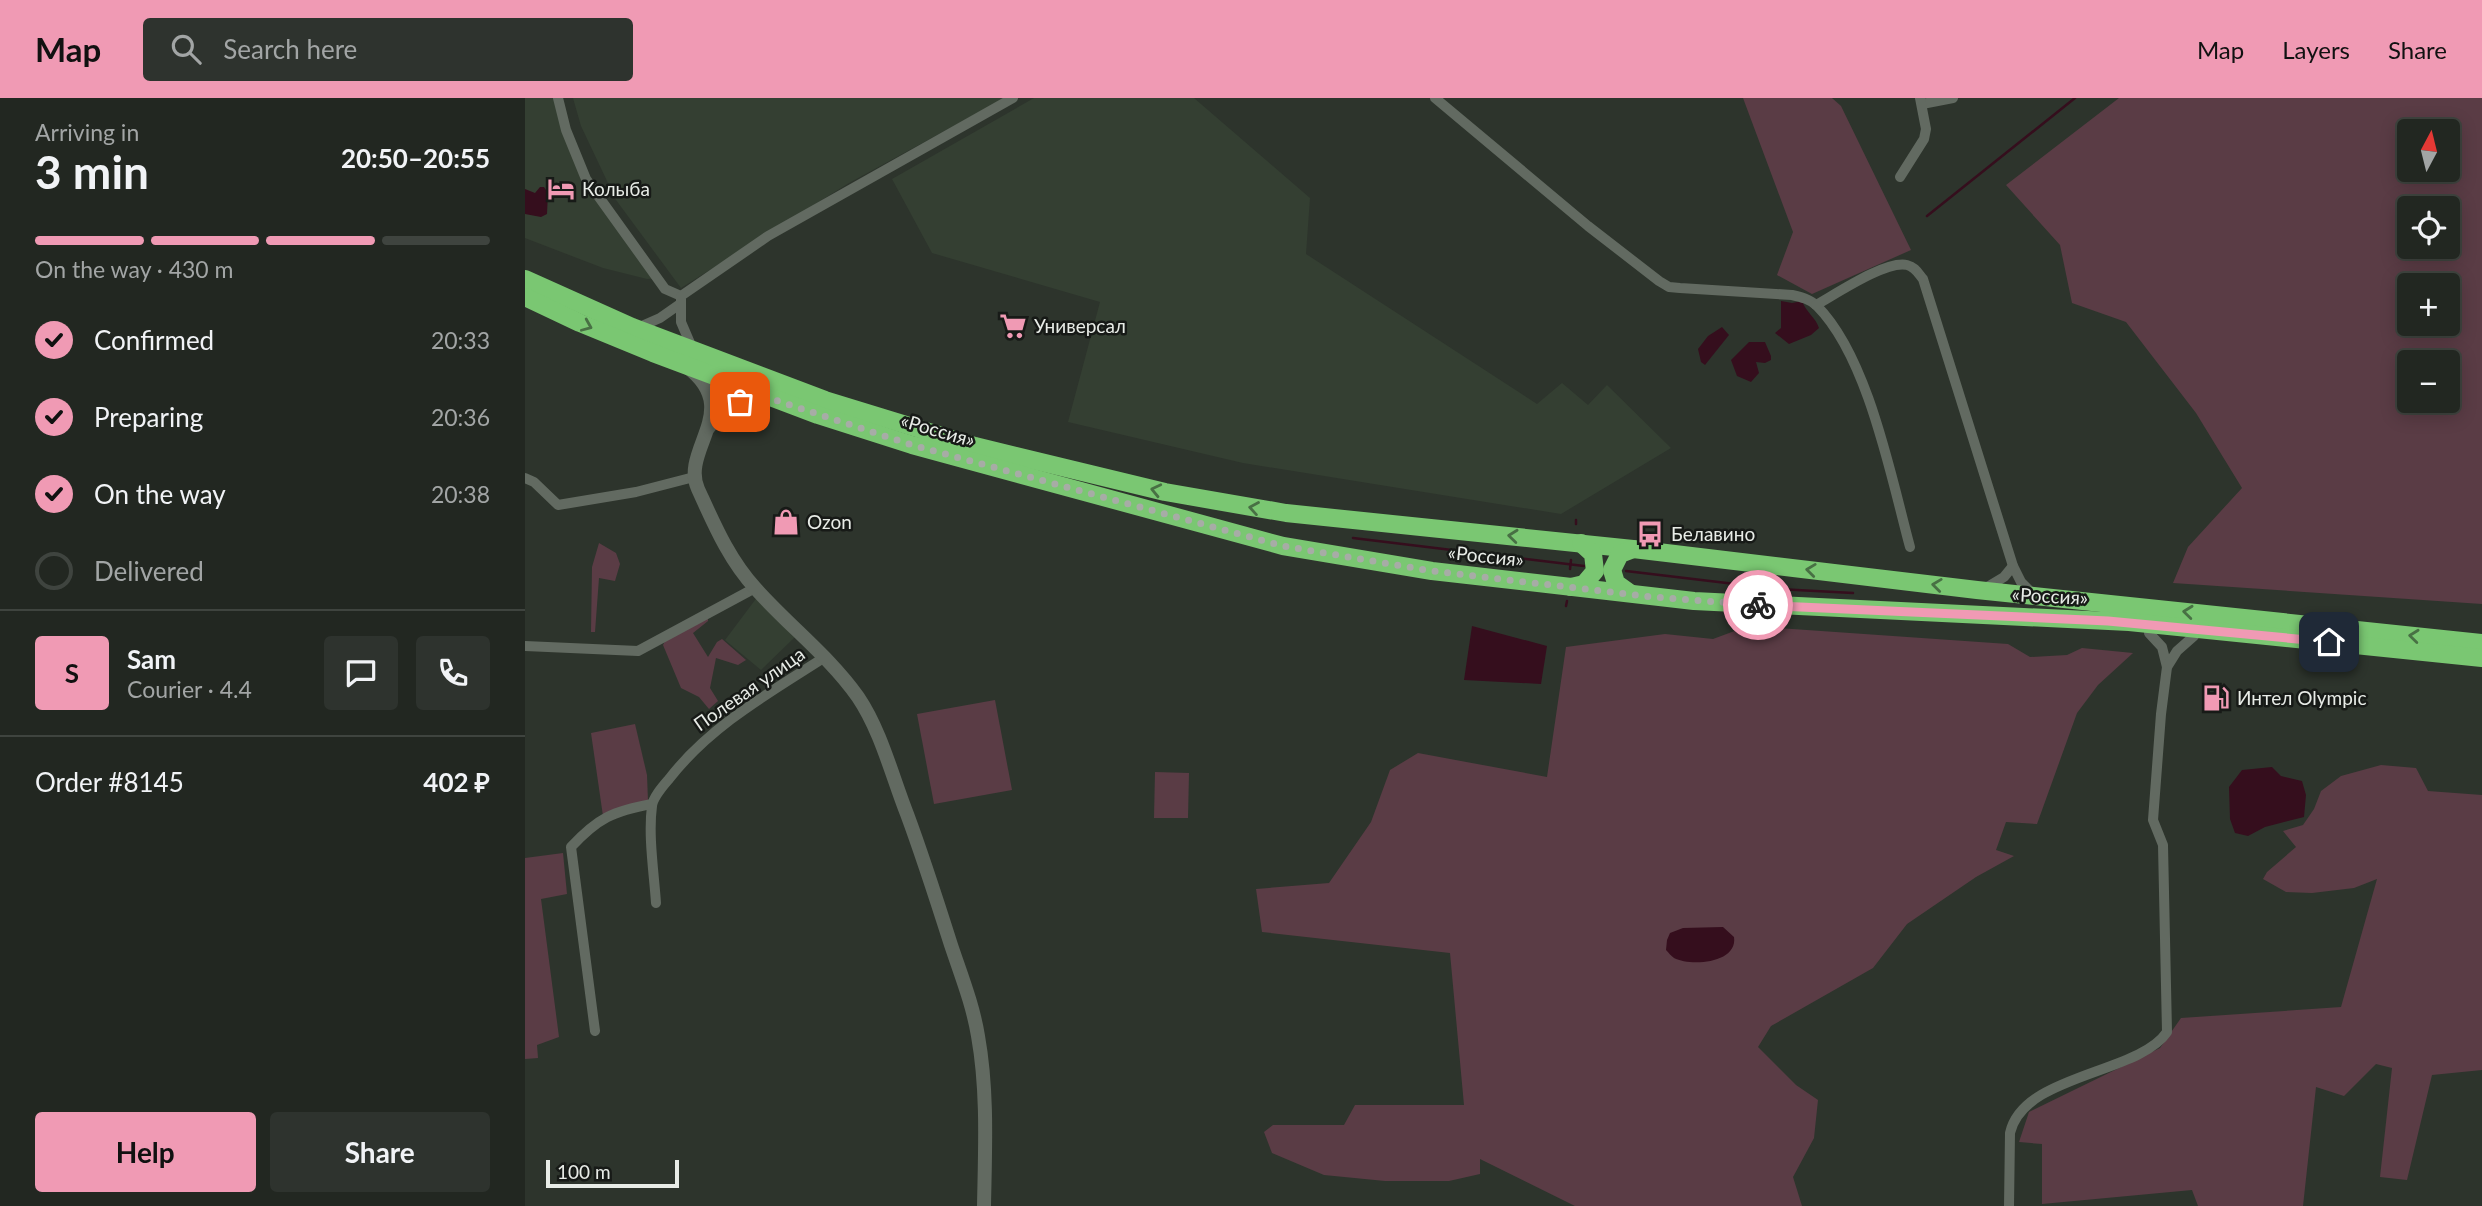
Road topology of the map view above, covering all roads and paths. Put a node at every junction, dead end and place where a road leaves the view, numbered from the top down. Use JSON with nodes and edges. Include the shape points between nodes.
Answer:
{"nodes":[{"id":1,"x":558,"y":98,"type":"edge"},
{"id":2,"x":1013,"y":98,"type":"edge"},
{"id":3,"x":1435,"y":98,"type":"edge"},
{"id":4,"x":1954,"y":98,"type":"edge"},
{"id":5,"x":1921,"y":101,"type":"edge"},
{"id":6,"x":1900,"y":177,"type":"dead end"},
{"id":7,"x":525,"y":279,"type":"edge"},
{"id":8,"x":555,"y":293,"type":"junction"},
{"id":9,"x":525,"y":297,"type":"edge"},
{"id":10,"x":680,"y":300,"type":"junction"},
{"id":11,"x":1816,"y":305,"type":"junction"},
{"id":12,"x":644,"y":324,"type":"junction"},
{"id":13,"x":690,"y":343,"type":"junction"},
{"id":14,"x":679,"y":363,"type":"junction"},
{"id":15,"x":778,"y":401,"type":"junction"},
{"id":16,"x":709,"y":428,"type":"junction"},
{"id":17,"x":999,"y":452,"type":"junction"},
{"id":18,"x":694,"y":477,"type":"junction"},
{"id":19,"x":525,"y":478,"type":"edge"},
{"id":20,"x":1581,"y":543,"type":"junction"},
{"id":21,"x":1910,"y":547,"type":"dead end"},
{"id":22,"x":1633,"y":549,"type":"junction"},
{"id":23,"x":2013,"y":566,"type":"junction"},
{"id":24,"x":1571,"y":587,"type":"junction"},
{"id":25,"x":755,"y":588,"type":"junction"},
{"id":26,"x":1977,"y":590,"type":"junction"},
{"id":27,"x":1633,"y":594,"type":"junction"},
{"id":28,"x":2038,"y":597,"type":"junction"},
{"id":29,"x":1968,"y":613,"type":"junction"},
{"id":30,"x":2149,"y":632,"type":"junction"},
{"id":31,"x":2233,"y":632,"type":"junction"},
{"id":32,"x":2194,"y":636,"type":"junction"},
{"id":33,"x":2482,"y":643,"type":"edge"},
{"id":34,"x":525,"y":646,"type":"edge"},
{"id":35,"x":825,"y":657,"type":"junction"},
{"id":36,"x":2482,"y":658,"type":"edge"},
{"id":37,"x":2167,"y":667,"type":"junction"},
{"id":38,"x":652,"y":803,"type":"junction"},
{"id":39,"x":656,"y":903,"type":"dead end"},
{"id":40,"x":595,"y":1031,"type":"dead end"},
{"id":41,"x":984,"y":1206,"type":"edge"},
{"id":42,"x":2009,"y":1206,"type":"edge"}],
"edges":[{"from":1,"to":10,"type":"street","via":[[586,178],[665,289]]},
{"from":2,"to":10,"type":"street","via":[[768,236]]},
{"from":3,"to":11,"type":"street","via":[[1669,287],[1792,295]]},
{"from":4,"to":5,"type":"street"},
{"from":5,"to":6,"type":"street","via":[[1924,139]]},
{"from":7,"to":8,"type":"highway","name":"«Россия»"},
{"from":8,"to":12,"type":"highway"},
{"from":8,"to":17,"type":"highway","name":"«Россия»","via":[[813,396]]},
{"from":9,"to":14,"type":"highway","name":"«Россия»","one_way":true},
{"from":10,"to":12,"type":"street","via":[[660,318]]},
{"from":10,"to":13,"type":"street"},
{"from":11,"to":21,"type":"street","via":[[1842,340],[1862,382]]},
{"from":11,"to":23,"type":"street","via":[[1876,271],[1903,264],[1923,279]]},
{"from":12,"to":13,"type":"highway"},
{"from":13,"to":17,"type":"highway","via":[[827,394],[977,439]]},
{"from":14,"to":15,"type":"highway","name":"«Россия»"},
{"from":14,"to":16,"type":"street","via":[[705,389],[711,408]]},
{"from":15,"to":16,"type":"street","via":[[740,402],[722,412]]},
{"from":15,"to":24,"type":"highway","name":"«Россия»","via":[[912,445],[1283,546],[1432,571]]},
{"from":16,"to":18,"type":"street"},
{"from":20,"to":17,"type":"highway","name":"«Россия»","one_way":true,"via":[[1286,513],[1165,492]]},
{"from":18,"to":19,"type":"street","via":[[558,505]]},
{"from":18,"to":25,"type":"street","via":[[729,553]]},
{"from":20,"to":22,"type":"highway","name":"«Россия»"},
{"from":20,"to":24,"type":"highway","via":[[1593,554],[1595,571],[1584,584]]},
{"from":26,"to":22,"type":"highway","name":"«Россия»","one_way":true},
{"from":22,"to":27,"type":"highway","via":[[1618,557],[1612,570],[1618,586]]},
{"from":23,"to":26,"type":"street","via":[[2000,580]]},
{"from":23,"to":28,"type":"street","via":[[2024,586]]},
{"from":24,"to":27,"type":"highway","name":"«Россия»"},
{"from":25,"to":34,"type":"street","via":[[638,650]]},
{"from":25,"to":35,"type":"street"},
{"from":26,"to":28,"type":"highway","name":"«Россия»"},
{"from":27,"to":29,"type":"highway","name":"«Россия»","via":[[1777,606]]},
{"from":33,"to":28,"type":"highway","name":"«Россия»","one_way":true},
{"from":29,"to":30,"type":"highway","via":[[1989,622]]},
{"from":29,"to":31,"type":"highway","name":"«Россия»"},
{"from":30,"to":32,"type":"highway"},
{"from":30,"to":37,"type":"street","via":[[2162,647]]},
{"from":31,"to":32,"type":"highway"},
{"from":31,"to":36,"type":"highway","name":"«Россия»"},
{"from":32,"to":37,"type":"street"},
{"from":35,"to":38,"type":"street","name":"Полевая улица","via":[[744,709],[688,754]]},
{"from":35,"to":41,"type":"street","via":[[860,700],[875,729],[971,1004],[982,1066]]},
{"from":37,"to":42,"type":"street","via":[[2153,820],[2163,845],[2167,1032],[2155,1045],[2082,1075],[2021,1109],[2010,1133]]},
{"from":38,"to":39,"type":"street"},
{"from":38,"to":40,"type":"street","via":[[623,809],[591,826],[571,847]]}]}
